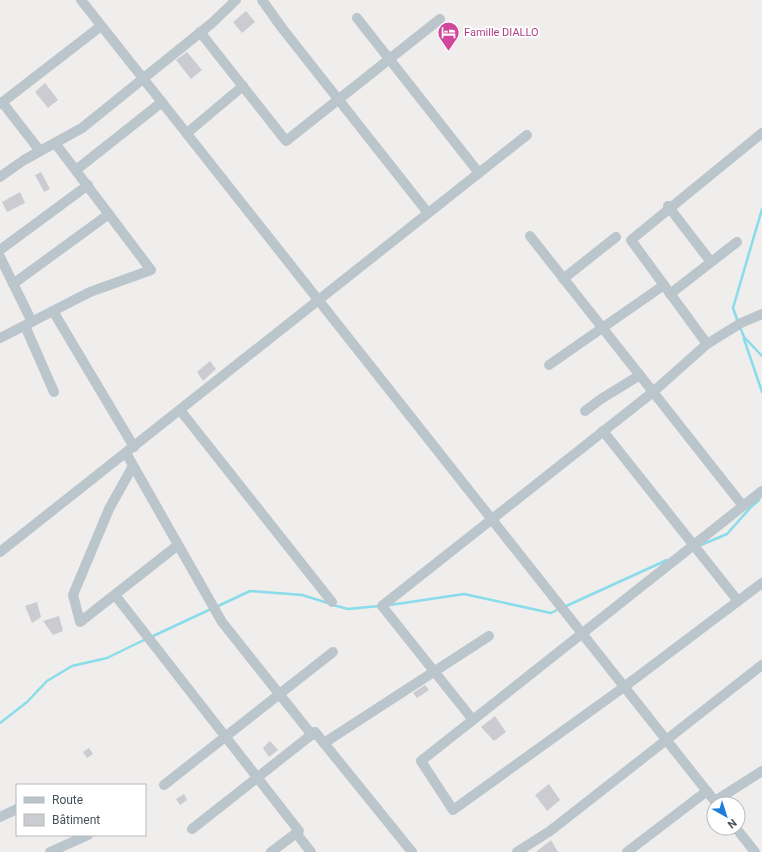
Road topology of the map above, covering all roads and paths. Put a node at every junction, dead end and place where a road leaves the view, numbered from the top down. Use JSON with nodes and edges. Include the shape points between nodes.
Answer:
{"nodes":[{"id":1,"x":81,"y":0,"type":"edge"},
{"id":2,"x":236,"y":0,"type":"edge"},
{"id":3,"x":262,"y":0,"type":"edge"},
{"id":4,"x":357,"y":18,"type":"dead end"},
{"id":5,"x":440,"y":19,"type":"dead end"},
{"id":6,"x":102,"y":26,"type":"junction"},
{"id":7,"x":200,"y":32,"type":"junction"},
{"id":8,"x":389,"y":59,"type":"junction"},
{"id":9,"x":143,"y":78,"type":"junction"},
{"id":10,"x":243,"y":86,"type":"junction"},
{"id":11,"x":338,"y":99,"type":"junction"},
{"id":12,"x":162,"y":102,"type":"junction"},
{"id":13,"x":1,"y":103,"type":"edge"},
{"id":14,"x":762,"y":133,"type":"edge"},
{"id":15,"x":187,"y":134,"type":"junction"},
{"id":16,"x":527,"y":135,"type":"dead end"},
{"id":17,"x":55,"y":143,"type":"junction"},
{"id":18,"x":40,"y":151,"type":"junction"},
{"id":19,"x":76,"y":170,"type":"junction"},
{"id":20,"x":479,"y":173,"type":"junction"},
{"id":21,"x":0,"y":177,"type":"edge"},
{"id":22,"x":88,"y":185,"type":"junction"},
{"id":23,"x":669,"y":207,"type":"junction"},
{"id":24,"x":428,"y":213,"type":"junction"},
{"id":25,"x":109,"y":214,"type":"junction"},
{"id":26,"x":530,"y":236,"type":"dead end"},
{"id":27,"x":616,"y":237,"type":"dead end"},
{"id":28,"x":737,"y":242,"type":"dead end"},
{"id":29,"x":0,"y":250,"type":"edge"},
{"id":30,"x":0,"y":258,"type":"edge"},
{"id":31,"x":711,"y":262,"type":"junction"},
{"id":32,"x":563,"y":279,"type":"junction"},
{"id":33,"x":11,"y":280,"type":"junction"},
{"id":34,"x":0,"y":281,"type":"edge"},
{"id":35,"x":664,"y":285,"type":"junction"},
{"id":36,"x":670,"y":294,"type":"junction"},
{"id":37,"x":318,"y":300,"type":"junction"},
{"id":38,"x":53,"y":311,"type":"junction"},
{"id":39,"x":762,"y":314,"type":"edge"},
{"id":40,"x":28,"y":324,"type":"junction"},
{"id":41,"x":602,"y":328,"type":"junction"},
{"id":42,"x":0,"y":338,"type":"edge"},
{"id":43,"x":707,"y":344,"type":"junction"},
{"id":44,"x":549,"y":365,"type":"dead end"},
{"id":45,"x":640,"y":376,"type":"junction"},
{"id":46,"x":54,"y":392,"type":"dead end"},
{"id":47,"x":653,"y":392,"type":"junction"},
{"id":48,"x":180,"y":410,"type":"junction"},
{"id":49,"x":585,"y":411,"type":"dead end"},
{"id":50,"x":603,"y":431,"type":"junction"},
{"id":51,"x":130,"y":450,"type":"junction"},
{"id":52,"x":133,"y":466,"type":"junction"},
{"id":53,"x":762,"y":491,"type":"edge"},
{"id":54,"x":743,"y":506,"type":"junction"},
{"id":55,"x":492,"y":519,"type":"junction"},
{"id":56,"x":178,"y":545,"type":"junction"},
{"id":57,"x":694,"y":546,"type":"junction"},
{"id":58,"x":0,"y":552,"type":"edge"},
{"id":59,"x":762,"y":583,"type":"edge"},
{"id":60,"x":115,"y":594,"type":"junction"},
{"id":61,"x":738,"y":601,"type":"junction"},
{"id":62,"x":332,"y":602,"type":"dead end"},
{"id":63,"x":582,"y":634,"type":"junction"},
{"id":64,"x":489,"y":636,"type":"dead end"},
{"id":65,"x":332,"y":652,"type":"dead end"},
{"id":66,"x":762,"y":665,"type":"edge"},
{"id":67,"x":434,"y":672,"type":"junction"},
{"id":68,"x":624,"y":687,"type":"junction"},
{"id":69,"x":279,"y":694,"type":"junction"},
{"id":70,"x":473,"y":720,"type":"junction"},
{"id":71,"x":312,"y":735,"type":"junction"},
{"id":72,"x":226,"y":736,"type":"junction"},
{"id":73,"x":666,"y":740,"type":"junction"},
{"id":74,"x":324,"y":743,"type":"junction"},
{"id":75,"x":762,"y":771,"type":"edge"},
{"id":76,"x":258,"y":777,"type":"junction"},
{"id":77,"x":164,"y":786,"type":"dead end"},
{"id":78,"x":707,"y":791,"type":"junction"},
{"id":79,"x":711,"y":796,"type":"edge"},
{"id":80,"x":725,"y":796,"type":"edge"},
{"id":81,"x":16,"y":809,"type":"edge"},
{"id":82,"x":0,"y":816,"type":"edge"},
{"id":83,"x":192,"y":829,"type":"dead end"},
{"id":84,"x":296,"y":833,"type":"junction"},
{"id":85,"x":86,"y":836,"type":"edge"},
{"id":86,"x":742,"y":836,"type":"edge"},
{"id":87,"x":752,"y":849,"type":"edge"},
{"id":88,"x":50,"y":852,"type":"edge"},
{"id":89,"x":270,"y":852,"type":"edge"},
{"id":90,"x":311,"y":852,"type":"edge"},
{"id":91,"x":412,"y":852,"type":"edge"},
{"id":92,"x":517,"y":852,"type":"edge"},
{"id":93,"x":627,"y":852,"type":"edge"},
{"id":94,"x":741,"y":852,"type":"edge"}],
"edges":[{"from":1,"to":6,"type":"street"},
{"from":2,"to":7,"type":"street"},
{"from":3,"to":11,"type":"street"},
{"from":4,"to":8,"type":"street"},
{"from":5,"to":8,"type":"street"},
{"from":6,"to":9,"type":"street"},
{"from":6,"to":13,"type":"street"},
{"from":7,"to":9,"type":"street"},
{"from":7,"to":10,"type":"street"},
{"from":8,"to":11,"type":"street"},
{"from":8,"to":20,"type":"street"},
{"from":9,"to":12,"type":"street"},
{"from":9,"to":17,"type":"street","via":[[82,128]]},
{"from":10,"to":11,"type":"street","via":[[286,141]]},
{"from":10,"to":15,"type":"street"},
{"from":11,"to":24,"type":"street"},
{"from":12,"to":15,"type":"street"},
{"from":12,"to":19,"type":"street"},
{"from":13,"to":18,"type":"street"},
{"from":14,"to":23,"type":"street"},
{"from":15,"to":37,"type":"street"},
{"from":16,"to":20,"type":"street"},
{"from":17,"to":18,"type":"street"},
{"from":17,"to":19,"type":"street"},
{"from":18,"to":21,"type":"street"},
{"from":19,"to":22,"type":"street"},
{"from":20,"to":24,"type":"street"},
{"from":22,"to":25,"type":"street"},
{"from":22,"to":29,"type":"street"},
{"from":23,"to":31,"type":"street"},
{"from":23,"to":35,"type":"street","via":[[631,240]]},
{"from":24,"to":37,"type":"street"},
{"from":25,"to":33,"type":"street"},
{"from":25,"to":38,"type":"street","via":[[152,270],[90,292]]},
{"from":26,"to":32,"type":"street"},
{"from":27,"to":32,"type":"street"},
{"from":28,"to":31,"type":"street"},
{"from":30,"to":33,"type":"street"},
{"from":31,"to":36,"type":"street"},
{"from":32,"to":41,"type":"street"},
{"from":33,"to":34,"type":"street"},
{"from":33,"to":40,"type":"street"},
{"from":35,"to":36,"type":"street"},
{"from":35,"to":41,"type":"street"},
{"from":36,"to":43,"type":"street"},
{"from":37,"to":48,"type":"street"},
{"from":37,"to":55,"type":"street"},
{"from":38,"to":40,"type":"street"},
{"from":38,"to":51,"type":"street"},
{"from":39,"to":43,"type":"street","via":[[741,323]]},
{"from":40,"to":42,"type":"street"},
{"from":40,"to":46,"type":"street"},
{"from":41,"to":44,"type":"street"},
{"from":41,"to":45,"type":"street"},
{"from":43,"to":47,"type":"street"},
{"from":45,"to":47,"type":"street"},
{"from":45,"to":49,"type":"street"},
{"from":47,"to":50,"type":"street"},
{"from":47,"to":54,"type":"street"},
{"from":48,"to":51,"type":"street"},
{"from":48,"to":62,"type":"street"},
{"from":50,"to":55,"type":"street"},
{"from":50,"to":57,"type":"street"},
{"from":51,"to":52,"type":"street"},
{"from":51,"to":58,"type":"street"},
{"from":52,"to":56,"type":"street"},
{"from":52,"to":60,"type":"street","via":[[109,509],[73,595],[80,622]]},
{"from":53,"to":54,"type":"street"},
{"from":54,"to":57,"type":"street"},
{"from":55,"to":63,"type":"street"},
{"from":55,"to":67,"type":"street","via":[[382,606]]},
{"from":56,"to":60,"type":"street"},
{"from":56,"to":69,"type":"street","via":[[222,622]]},
{"from":57,"to":61,"type":"street"},
{"from":57,"to":63,"type":"street"},
{"from":59,"to":61,"type":"street"},
{"from":60,"to":72,"type":"street"},
{"from":61,"to":68,"type":"street"},
{"from":63,"to":68,"type":"street"},
{"from":63,"to":70,"type":"street"},
{"from":64,"to":67,"type":"street"},
{"from":65,"to":69,"type":"street"},
{"from":66,"to":73,"type":"street"},
{"from":67,"to":70,"type":"street"},
{"from":67,"to":74,"type":"street"},
{"from":68,"to":70,"type":"street","via":[[453,810],[421,761]]},
{"from":68,"to":73,"type":"street"},
{"from":69,"to":71,"type":"street"},
{"from":69,"to":72,"type":"street"},
{"from":71,"to":74,"type":"street","via":[[315,732]]},
{"from":71,"to":76,"type":"street"},
{"from":72,"to":76,"type":"street"},
{"from":72,"to":77,"type":"street"},
{"from":73,"to":78,"type":"street"},
{"from":73,"to":92,"type":"street","via":[[550,831]]},
{"from":74,"to":91,"type":"street"},
{"from":75,"to":80,"type":"street"},
{"from":76,"to":83,"type":"street"},
{"from":76,"to":84,"type":"street","via":[[299,831]]},
{"from":78,"to":79,"type":"street"},
{"from":78,"to":93,"type":"street"},
{"from":81,"to":82,"type":"street"},
{"from":84,"to":89,"type":"street"},
{"from":84,"to":90,"type":"street"},
{"from":85,"to":88,"type":"street"},
{"from":86,"to":87,"type":"street"},
{"from":87,"to":94,"type":"street"}]}
